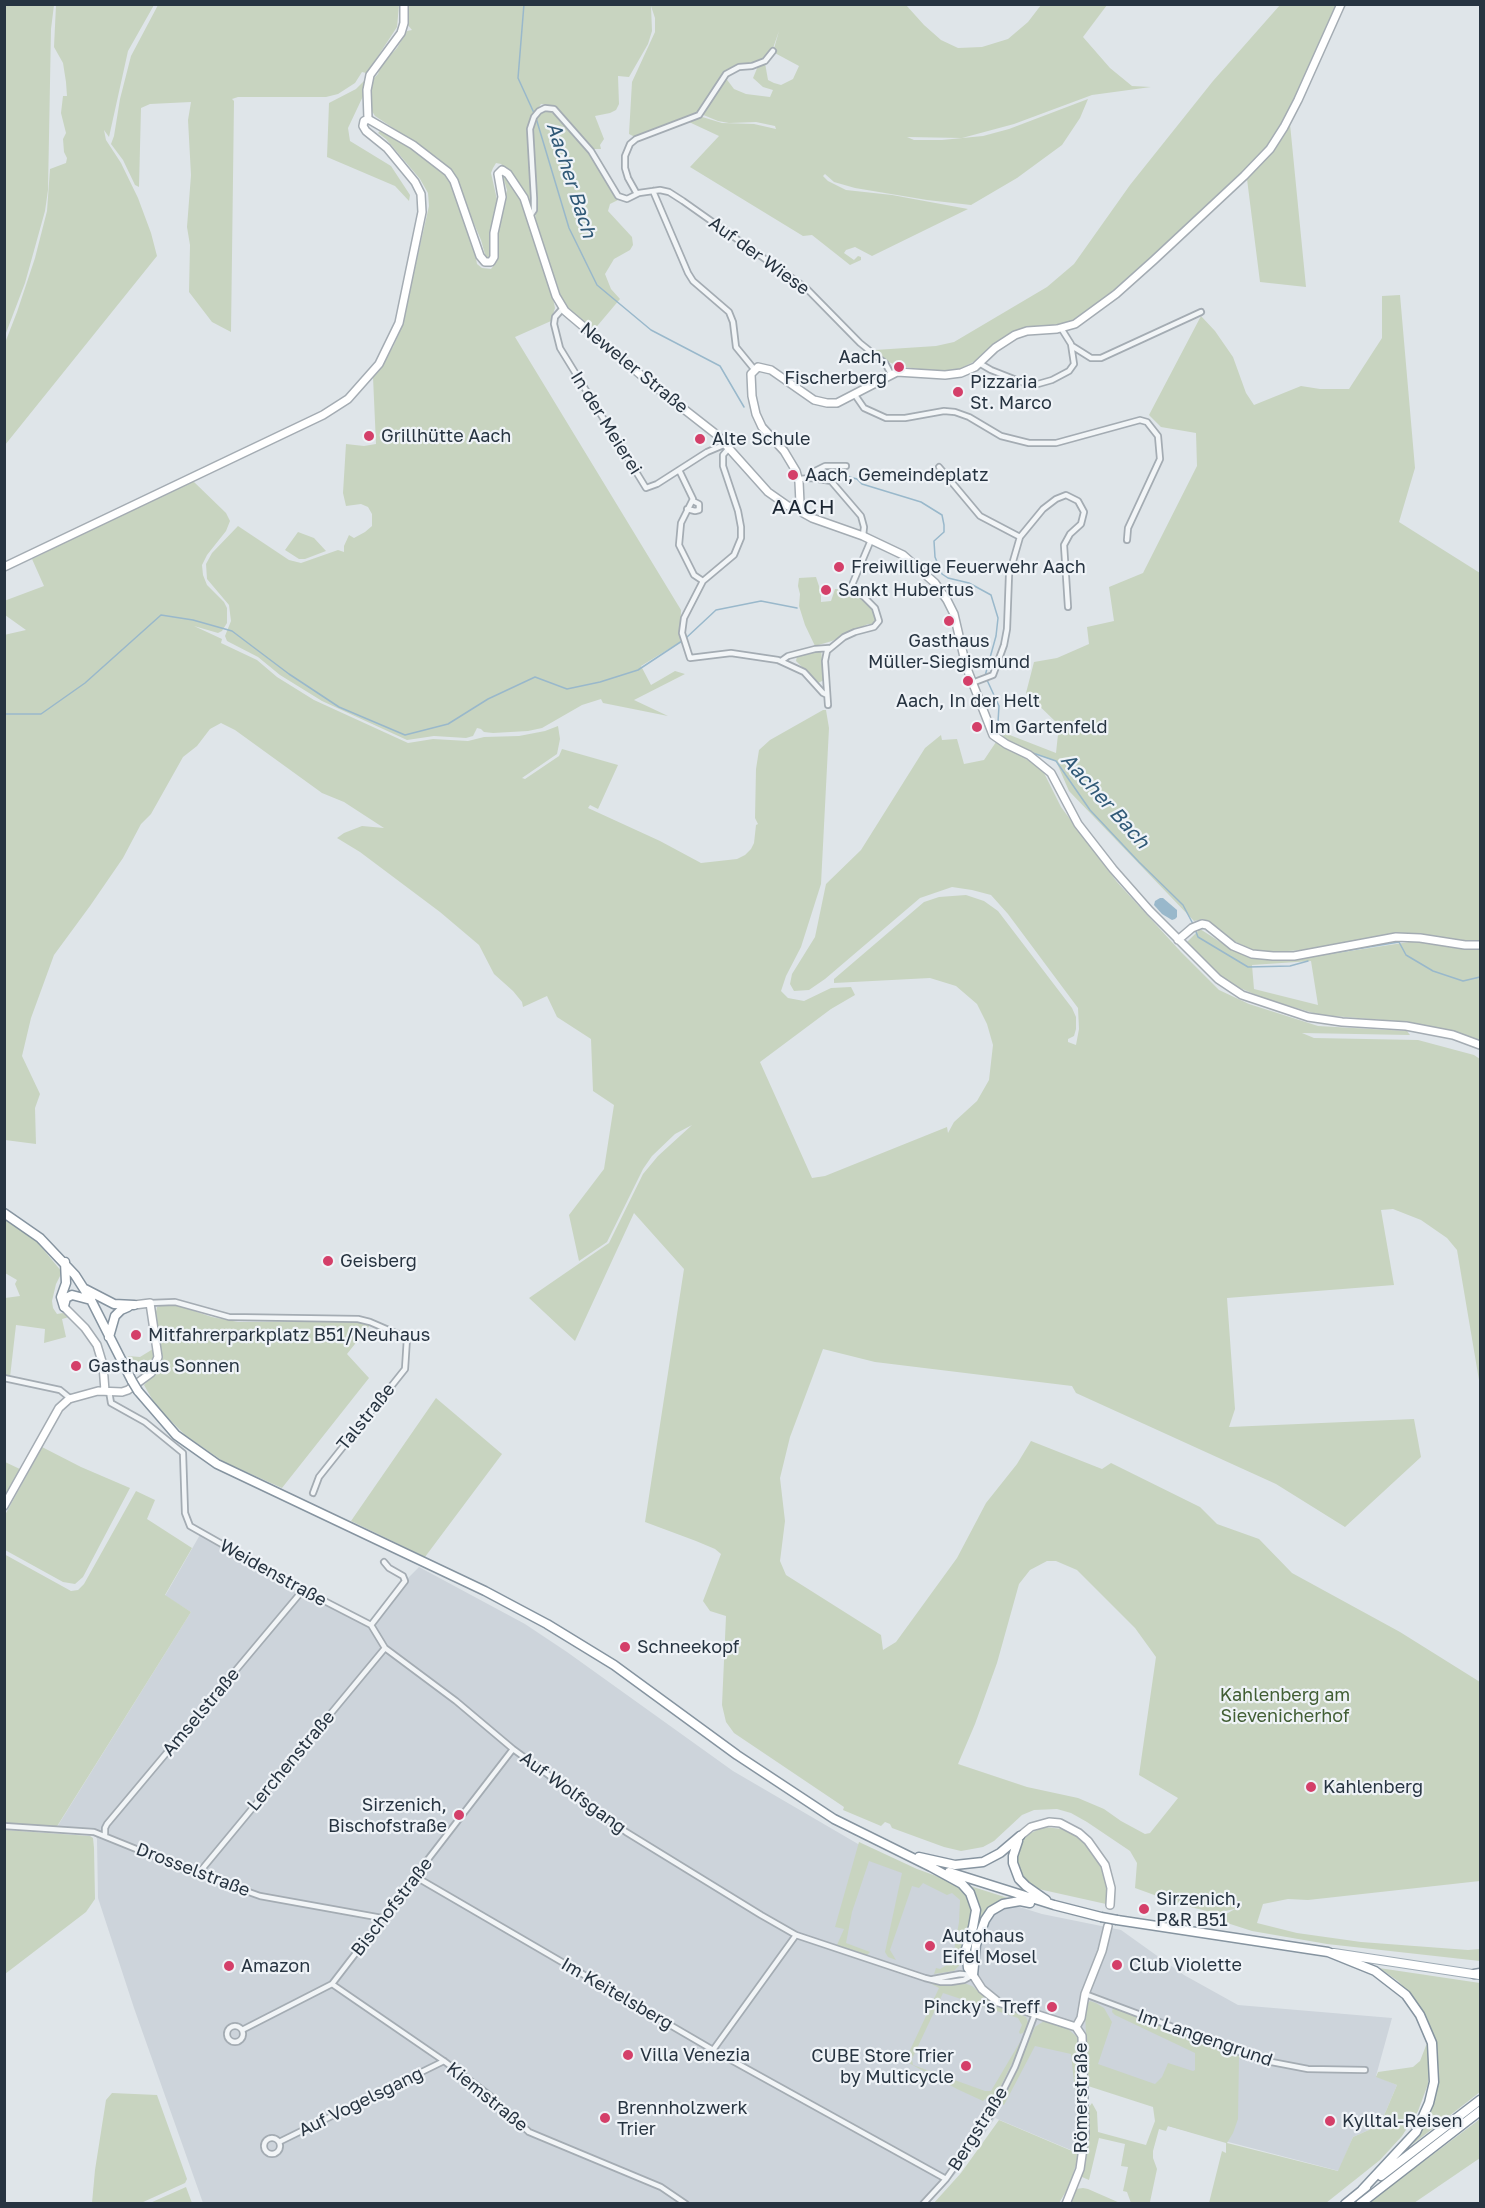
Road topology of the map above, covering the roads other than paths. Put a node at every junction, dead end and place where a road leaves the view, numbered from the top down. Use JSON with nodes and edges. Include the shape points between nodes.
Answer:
{"nodes":[{"id":1,"x":404,"y":4,"type":"edge"},
{"id":2,"x":1341,"y":4,"type":"edge"},
{"id":3,"x":773,"y":51,"type":"dead end"},
{"id":4,"x":368,"y":119,"type":"junction"},
{"id":5,"x":653,"y":190,"type":"junction"},
{"id":6,"x":637,"y":194,"type":"junction"},
{"id":7,"x":530,"y":216,"type":"junction"},
{"id":8,"x":563,"y":308,"type":"junction"},
{"id":9,"x":1201,"y":312,"type":"dead end"},
{"id":10,"x":1061,"y":328,"type":"junction"},
{"id":11,"x":1072,"y":346,"type":"junction"},
{"id":12,"x":979,"y":363,"type":"junction"},
{"id":13,"x":754,"y":369,"type":"junction"},
{"id":14,"x":891,"y":374,"type":"junction"},
{"id":15,"x":855,"y":394,"type":"junction"},
{"id":16,"x":727,"y":446,"type":"junction"},
{"id":17,"x":846,"y":466,"type":"dead end"},
{"id":18,"x":939,"y":467,"type":"dead end"},
{"id":19,"x":679,"y":470,"type":"junction"},
{"id":20,"x":812,"y":478,"type":"junction"},
{"id":21,"x":799,"y":479,"type":"junction"},
{"id":22,"x":693,"y":501,"type":"junction"},
{"id":23,"x":800,"y":507,"type":"junction"},
{"id":24,"x":687,"y":509,"type":"junction"},
{"id":25,"x":863,"y":536,"type":"junction"},
{"id":26,"x":1020,"y":537,"type":"junction"},
{"id":27,"x":871,"y":540,"type":"junction"},
{"id":28,"x":1127,"y":540,"type":"dead end"},
{"id":29,"x":4,"y":567,"type":"edge"},
{"id":30,"x":703,"y":581,"type":"junction"},
{"id":31,"x":1068,"y":607,"type":"dead end"},
{"id":32,"x":829,"y":648,"type":"junction"},
{"id":33,"x":795,"y":654,"type":"junction"},
{"id":34,"x":781,"y":661,"type":"junction"},
{"id":35,"x":792,"y":665,"type":"junction"},
{"id":36,"x":972,"y":683,"type":"junction"},
{"id":37,"x":827,"y":695,"type":"junction"},
{"id":38,"x":828,"y":705,"type":"dead end"},
{"id":39,"x":1178,"y":940,"type":"junction"},
{"id":40,"x":1480,"y":945,"type":"edge"},
{"id":41,"x":1480,"y":1045,"type":"edge"},
{"id":42,"x":4,"y":1213,"type":"edge"},
{"id":43,"x":64,"y":1262,"type":"junction"},
{"id":44,"x":84,"y":1288,"type":"junction"},
{"id":45,"x":91,"y":1300,"type":"junction"},
{"id":46,"x":150,"y":1303,"type":"junction"},
{"id":47,"x":134,"y":1305,"type":"junction"},
{"id":48,"x":64,"y":1307,"type":"junction"},
{"id":49,"x":109,"y":1337,"type":"junction"},
{"id":50,"x":4,"y":1377,"type":"edge"},
{"id":51,"x":107,"y":1391,"type":"junction"},
{"id":52,"x":72,"y":1399,"type":"junction"},
{"id":53,"x":313,"y":1493,"type":"dead end"},
{"id":54,"x":4,"y":1506,"type":"edge"},
{"id":55,"x":384,"y":1562,"type":"dead end"},
{"id":56,"x":303,"y":1590,"type":"junction"},
{"id":57,"x":371,"y":1625,"type":"junction"},
{"id":58,"x":386,"y":1648,"type":"junction"},
{"id":59,"x":513,"y":1749,"type":"junction"},
{"id":60,"x":4,"y":1826,"type":"edge"},
{"id":61,"x":105,"y":1836,"type":"junction"},
{"id":62,"x":1020,"y":1836,"type":"junction"},
{"id":63,"x":903,"y":1854,"type":"junction"},
{"id":64,"x":931,"y":1867,"type":"junction"},
{"id":65,"x":198,"y":1874,"type":"junction"},
{"id":66,"x":416,"y":1877,"type":"junction"},
{"id":67,"x":1054,"y":1905,"type":"junction"},
{"id":68,"x":1110,"y":1905,"type":"dead end"},
{"id":69,"x":382,"y":1918,"type":"junction"},
{"id":70,"x":1108,"y":1926,"type":"dead end"},
{"id":71,"x":796,"y":1935,"type":"junction"},
{"id":72,"x":1328,"y":1952,"type":"junction"},
{"id":73,"x":1478,"y":1974,"type":"edge"},
{"id":74,"x":973,"y":1975,"type":"junction"},
{"id":75,"x":332,"y":1984,"type":"junction"},
{"id":76,"x":1085,"y":1994,"type":"junction"},
{"id":77,"x":1035,"y":2014,"type":"junction"},
{"id":78,"x":1076,"y":2027,"type":"junction"},
{"id":79,"x":242,"y":2030,"type":"dead end"},
{"id":80,"x":713,"y":2050,"type":"junction"},
{"id":81,"x":444,"y":2061,"type":"junction"},
{"id":82,"x":1365,"y":2070,"type":"dead end"},
{"id":83,"x":1480,"y":2100,"type":"edge"},
{"id":84,"x":1480,"y":2111,"type":"edge"},
{"id":85,"x":279,"y":2142,"type":"dead end"},
{"id":86,"x":945,"y":2179,"type":"junction"},
{"id":87,"x":1362,"y":2190,"type":"junction"},
{"id":88,"x":686,"y":2204,"type":"edge"},
{"id":89,"x":923,"y":2204,"type":"edge"},
{"id":90,"x":1066,"y":2204,"type":"edge"},
{"id":91,"x":1345,"y":2204,"type":"edge"},
{"id":92,"x":1360,"y":2204,"type":"edge"}],
"edges":[{"from":1,"to":4,"type":"main road","via":[[401,33],[370,75]]},
{"from":2,"to":10,"type":"main road","via":[[1298,100],[1270,149],[1116,294],[1075,324]]},
{"from":3,"to":6,"type":"street","via":[[765,61],[726,74],[699,116],[630,144],[625,156],[626,171]]},
{"from":4,"to":7,"type":"main road","name":"Neweler Straße","via":[[413,145],[448,172],[483,262],[494,258],[494,233],[502,197],[499,171],[511,177]]},
{"from":4,"to":29,"type":"main road","via":[[363,122],[364,129],[409,174],[420,190],[423,207],[399,323],[374,371],[344,402],[323,415]]},
{"from":5,"to":6,"type":"street"},
{"from":5,"to":13,"type":"street","via":[[688,273],[729,312],[736,347]]},
{"from":5,"to":14,"type":"street","name":"Auf der Wiese","via":[[674,195],[806,288],[885,363]]},
{"from":6,"to":7,"type":"street","via":[[627,199],[618,196],[591,152],[554,109],[545,108],[534,117],[530,141],[534,206]]},
{"from":7,"to":8,"type":"main road","name":"Neweler Straße"},
{"from":8,"to":16,"type":"main road","name":"Neweler Straße"},
{"from":8,"to":19,"type":"street","name":"In der Meierei","via":[[555,319],[558,344],[646,488]]},
{"from":9,"to":11,"type":"street","via":[[1101,358],[1091,358]]},
{"from":10,"to":11,"type":"street"},
{"from":10,"to":12,"type":"main road","via":[[1015,335]]},
{"from":11,"to":12,"type":"street","via":[[1071,369],[1043,383],[1015,380]]},
{"from":12,"to":14,"type":"main road","via":[[953,375],[905,371]]},
{"from":13,"to":15,"type":"main road","via":[[767,369],[822,402],[842,402]]},
{"from":13,"to":21,"type":"main road","via":[[751,389],[757,418],[787,456]]},
{"from":14,"to":15,"type":"main road"},
{"from":15,"to":28,"type":"street","via":[[864,408],[886,418],[955,412],[1001,436],[1029,443],[1056,443],[1140,420],[1147,422],[1158,436],[1160,459],[1128,528]]},
{"from":16,"to":19,"type":"street","name":"In der Meierei","via":[[707,452]]},
{"from":16,"to":23,"type":"main road","name":"Neweler Straße","via":[[768,492],[788,506]]},
{"from":16,"to":30,"type":"street","via":[[723,466],[738,511],[741,538],[734,555]]},
{"from":17,"to":20,"type":"street","via":[[825,466],[815,471]]},
{"from":18,"to":26,"type":"street","via":[[980,516]]},
{"from":19,"to":22,"type":"street"},
{"from":20,"to":21,"type":"street"},
{"from":20,"to":25,"type":"street","via":[[831,481],[859,513]]},
{"from":21,"to":23,"type":"main road"},
{"from":22,"to":24,"type":"street"},
{"from":22,"to":24,"type":"street","via":[[699,504],[699,510]]},
{"from":23,"to":25,"type":"main road","name":"Neweler Straße","via":[[808,517]]},
{"from":24,"to":30,"type":"street","via":[[679,529],[679,545],[694,575]]},
{"from":25,"to":27,"type":"main road","name":"Neweler Straße"},
{"from":26,"to":31,"type":"street","via":[[1056,499],[1069,496],[1082,505],[1083,521],[1068,537],[1064,548]]},
{"from":26,"to":36,"type":"street","via":[[1009,575],[1006,640],[995,672]]},
{"from":27,"to":32,"type":"street","via":[[852,585],[875,608],[878,622]]},
{"from":27,"to":36,"type":"main road","name":"Neweler Straße","via":[[910,560],[945,596],[956,620]]},
{"from":30,"to":34,"type":"street","via":[[684,618],[683,638],[690,658],[731,653]]},
{"from":32,"to":33,"type":"street"},
{"from":32,"to":37,"type":"street","via":[[825,661]]},
{"from":33,"to":34,"type":"street"},
{"from":33,"to":35,"type":"street"},
{"from":34,"to":35,"type":"street"},
{"from":35,"to":37,"type":"street"},
{"from":36,"to":39,"type":"main road","name":"Neweler Straße","via":[[993,735],[1051,773],[1086,834],[1128,887]]},
{"from":37,"to":38,"type":"street"},
{"from":39,"to":40,"type":"main road","via":[[1195,926],[1207,925],[1243,951],[1273,957],[1396,937]]},
{"from":39,"to":41,"type":"main road","name":"Neweler Straße","via":[[1227,987],[1242,995],[1324,1020],[1414,1027]]},
{"from":42,"to":43,"type":"highway","via":[[33,1232]]},
{"from":43,"to":44,"type":"highway"},
{"from":43,"to":48,"type":"highway"},
{"from":44,"to":45,"type":"highway"},
{"from":44,"to":47,"type":"highway","via":[[114,1304]]},
{"from":45,"to":48,"type":"highway","via":[[70,1295]]},
{"from":45,"to":49,"type":"highway"},
{"from":46,"to":47,"type":"main road"},
{"from":46,"to":51,"type":"main road","via":[[156,1365],[133,1387],[122,1392]]},
{"from":46,"to":53,"type":"street","name":"Talstraße","via":[[175,1302],[229,1317],[358,1319],[407,1338],[405,1369],[319,1477]]},
{"from":47,"to":49,"type":"highway","via":[[116,1314]]},
{"from":48,"to":51,"type":"main road","via":[[97,1345]]},
{"from":49,"to":63,"type":"highway","bridge":true,"via":[[138,1391],[170,1428],[208,1458],[547,1623],[614,1665],[777,1783],[834,1819]]},
{"from":50,"to":52,"type":"street","via":[[60,1390]]},
{"from":51,"to":52,"type":"main road"},
{"from":51,"to":56,"type":"street","name":"Weidenstraße","via":[[114,1405],[145,1422],[183,1453],[185,1513],[190,1526]]},
{"from":52,"to":54,"type":"main road","via":[[59,1408]]},
{"from":55,"to":57,"type":"street","via":[[405,1581]]},
{"from":56,"to":57,"type":"street","name":"Weidenstraße"},
{"from":56,"to":61,"type":"street","name":"Amselstraße","via":[[107,1824]]},
{"from":57,"to":58,"type":"street","name":"Auf Wolfsgang"},
{"from":58,"to":59,"type":"street","name":"Auf Wolfsgang"},
{"from":58,"to":65,"type":"street","name":"Lerchenstraße"},
{"from":59,"to":66,"type":"street","name":"Bischofstraße"},
{"from":59,"to":71,"type":"street","name":"Auf Wolfsgang","via":[[626,1832]]},
{"from":60,"to":61,"type":"street","name":"Drosselstraße"},
{"from":61,"to":65,"type":"street","name":"Drosselstraße"},
{"from":62,"to":63,"type":"highway","via":[[991,1858],[964,1865]]},
{"from":62,"to":67,"type":"highway","via":[[1013,1856],[1019,1879]]},
{"from":62,"to":68,"type":"main road","via":[[1031,1827],[1049,1822],[1079,1833],[1105,1864]]},
{"from":63,"to":64,"type":"highway"},
{"from":64,"to":67,"type":"highway"},
{"from":64,"to":74,"type":"highway","via":[[962,1884],[974,1901],[975,1918],[966,1949],[968,1968]]},
{"from":65,"to":69,"type":"street","name":"Drosselstraße","via":[[260,1896]]},
{"from":66,"to":69,"type":"street","name":"Bischofstraße"},
{"from":66,"to":80,"type":"street","name":"Im Keitelsberg"},
{"from":67,"to":72,"type":"highway","bridge":true,"via":[[1117,1920]]},
{"from":67,"to":74,"type":"highway","via":[[1020,1901],[996,1907],[985,1920],[976,1945]]},
{"from":69,"to":75,"type":"street","name":"Bischofstraße"},
{"from":70,"to":76,"type":"main road","name":"Römerstraße"},
{"from":71,"to":74,"type":"street","name":"Auf Wolfsgang","via":[[930,1980]]},
{"from":71,"to":80,"type":"street"},
{"from":72,"to":73,"type":"main road"},
{"from":72,"to":87,"type":"highway","via":[[1375,1971],[1406,1995],[1420,2014],[1432,2043],[1434,2082],[1422,2120],[1416,2132]]},
{"from":74,"to":77,"type":"main road","via":[[993,1999]]},
{"from":75,"to":79,"type":"street","name":"Bischofstraße"},
{"from":75,"to":81,"type":"street","name":"Kiemstraße"},
{"from":76,"to":78,"type":"main road","name":"Römerstraße"},
{"from":76,"to":82,"type":"street","name":"Im Langengrund","via":[[1261,2060],[1308,2069]]},
{"from":77,"to":78,"type":"main road"},
{"from":77,"to":86,"type":"street","name":"Bergstraße","via":[[992,2113]]},
{"from":78,"to":90,"type":"main road","name":"Römerstraße","via":[[1082,2036],[1084,2134],[1078,2176]]},
{"from":80,"to":86,"type":"street","name":"Im Keitelsberg"},
{"from":81,"to":85,"type":"street","name":"Auf Vogelsgang"},
{"from":81,"to":88,"type":"street","name":"Kiemstraße","via":[[530,2132],[662,2187]]},
{"from":83,"to":87,"type":"highway"},
{"from":84,"to":92,"type":"highway"},
{"from":86,"to":89,"type":"street","name":"Bergstraße"},
{"from":87,"to":91,"type":"highway"}]}
